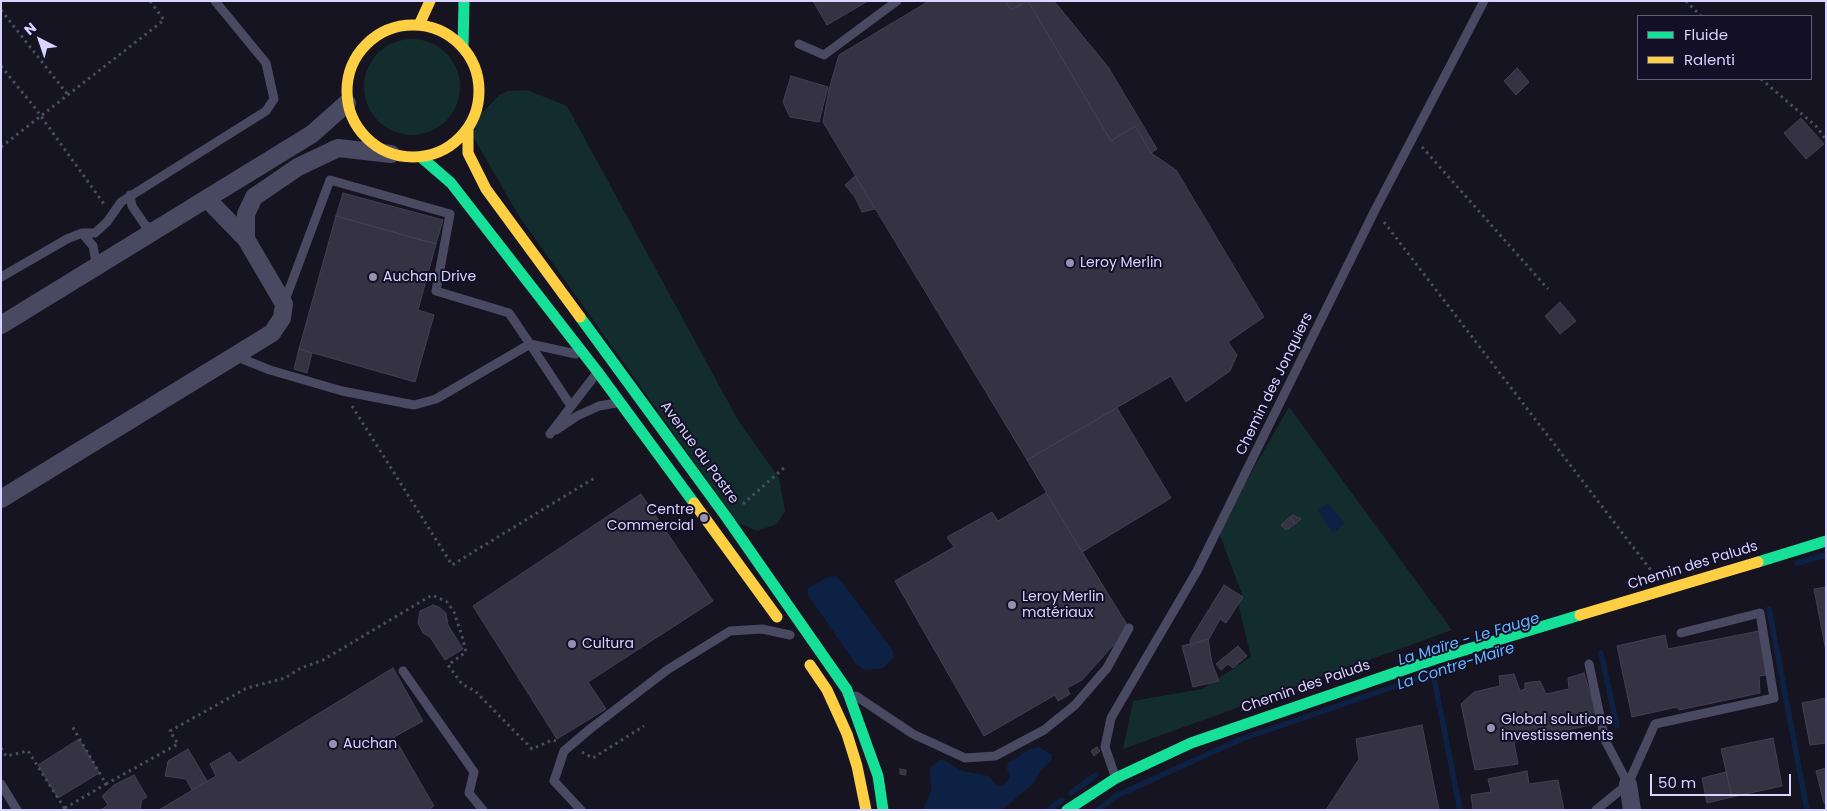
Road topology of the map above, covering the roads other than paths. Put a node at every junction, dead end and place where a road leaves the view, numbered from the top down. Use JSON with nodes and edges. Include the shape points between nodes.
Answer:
{"nodes":[{"id":1,"x":215,"y":1,"type":"edge"},
{"id":2,"x":430,"y":1,"type":"edge"},
{"id":3,"x":464,"y":1,"type":"edge"},
{"id":4,"x":897,"y":1,"type":"edge"},
{"id":5,"x":1484,"y":1,"type":"edge"},
{"id":6,"x":419,"y":25,"type":"junction"},
{"id":7,"x":799,"y":44,"type":"dead end"},
{"id":8,"x":463,"y":48,"type":"junction"},
{"id":9,"x":347,"y":104,"type":"junction"},
{"id":10,"x":468,"y":128,"type":"junction"},
{"id":11,"x":391,"y":154,"type":"junction"},
{"id":12,"x":421,"y":157,"type":"junction"},
{"id":13,"x":130,"y":195,"type":"junction"},
{"id":14,"x":207,"y":199,"type":"junction"},
{"id":15,"x":156,"y":230,"type":"junction"},
{"id":16,"x":82,"y":232,"type":"junction"},
{"id":17,"x":246,"y":239,"type":"junction"},
{"id":18,"x":98,"y":266,"type":"junction"},
{"id":19,"x":1,"y":277,"type":"edge"},
{"id":20,"x":284,"y":304,"type":"junction"},
{"id":21,"x":1,"y":325,"type":"edge"},
{"id":22,"x":530,"y":344,"type":"junction"},
{"id":23,"x":235,"y":355,"type":"junction"},
{"id":24,"x":585,"y":355,"type":"junction"},
{"id":25,"x":597,"y":372,"type":"junction"},
{"id":26,"x":619,"y":402,"type":"junction"},
{"id":27,"x":571,"y":406,"type":"junction"},
{"id":28,"x":1,"y":499,"type":"edge"},
{"id":29,"x":1826,"y":541,"type":"edge"},
{"id":30,"x":1129,"y":628,"type":"dead end"},
{"id":31,"x":1681,"y":633,"type":"dead end"},
{"id":32,"x":793,"y":638,"type":"joint"},
{"id":33,"x":806,"y":658,"type":"dead end"},
{"id":34,"x":1588,"y":664,"type":"dead end"},
{"id":35,"x":403,"y":671,"type":"dead end"},
{"id":36,"x":848,"y":690,"type":"junction"},
{"id":37,"x":1116,"y":778,"type":"junction"},
{"id":38,"x":1,"y":784,"type":"edge"},
{"id":39,"x":1628,"y":784,"type":"junction"},
{"id":40,"x":17,"y":810,"type":"edge"},
{"id":41,"x":483,"y":810,"type":"edge"},
{"id":42,"x":581,"y":810,"type":"edge"},
{"id":43,"x":866,"y":810,"type":"edge"},
{"id":44,"x":883,"y":810,"type":"edge"},
{"id":45,"x":1066,"y":810,"type":"edge"},
{"id":46,"x":1596,"y":810,"type":"edge"},
{"id":47,"x":1632,"y":810,"type":"edge"}],
"edges":[{"from":1,"to":13,"type":"lane","via":[[266,63],[274,99],[266,111]]},
{"from":2,"to":6,"type":"street"},
{"from":3,"to":8,"type":"street"},
{"from":4,"to":7,"type":"lane","via":[[824,55]]},
{"from":5,"to":37,"type":"lane","name":"Chemin des Jonquiers","via":[[1375,210],[1197,571],[1110,718],[1105,746]]},
{"from":6,"to":8,"type":"street","via":[[449,36]]},
{"from":6,"to":9,"type":"street","via":[[394,27],[371,39],[362,48],[350,70],[346,85]]},
{"from":8,"to":10,"type":"street","via":[[477,71],[479,90]]},
{"from":9,"to":11,"type":"street","via":[[363,136]]},
{"from":9,"to":14,"type":"street","via":[[312,134]]},
{"from":10,"to":12,"type":"street","via":[[452,145]]},
{"from":10,"to":36,"type":"street","name":"Avenue du Pastre","via":[[468,154],[486,189],[727,518]]},
{"from":11,"to":12,"type":"street"},
{"from":11,"to":17,"type":"street","via":[[338,148],[298,167],[254,197],[246,214]]},
{"from":12,"to":24,"type":"street","via":[[451,183]]},
{"from":13,"to":15,"type":"lane","via":[[132,206],[145,225]]},
{"from":13,"to":16,"type":"lane","via":[[95,233]]},
{"from":14,"to":15,"type":"street"},
{"from":14,"to":17,"type":"street"},
{"from":15,"to":18,"type":"street"},
{"from":16,"to":18,"type":"lane","via":[[93,246]]},
{"from":16,"to":19,"type":"lane"},
{"from":17,"to":20,"type":"street"},
{"from":18,"to":21,"type":"street"},
{"from":20,"to":22,"type":"lane","via":[[330,180],[450,214],[436,291],[510,313]]},
{"from":20,"to":23,"type":"street","via":[[282,318],[272,333]]},
{"from":22,"to":23,"type":"lane","via":[[436,399],[414,405],[342,391],[270,370]]},
{"from":22,"to":24,"type":"lane"},
{"from":22,"to":27,"type":"lane"},
{"from":23,"to":28,"type":"street"},
{"from":24,"to":25,"type":"street"},
{"from":25,"to":26,"type":"street"},
{"from":25,"to":27,"type":"lane"},
{"from":26,"to":27,"type":"lane","via":[[599,406],[577,416],[550,434]]},
{"from":26,"to":32,"type":"street"},
{"from":29,"to":37,"type":"street","name":"Chemin des Paluds","via":[[1435,659],[1191,743]]},
{"from":30,"to":36,"type":"lane","via":[[1107,668],[1075,705],[1044,730],[995,756],[965,758],[913,734]]},
{"from":31,"to":39,"type":"lane","via":[[1760,613],[1774,698],[1655,724]]},
{"from":32,"to":42,"type":"lane","via":[[762,629],[730,631],[667,670],[570,746],[564,751],[554,781]]},
{"from":33,"to":43,"type":"street","via":[[827,690],[847,734]]},
{"from":34,"to":39,"type":"lane","via":[[1605,740]]},
{"from":35,"to":41,"type":"lane","via":[[474,772],[469,793]]},
{"from":36,"to":44,"type":"street","name":"Avenue du Pastre","via":[[878,776]]},
{"from":37,"to":45,"type":"street","name":"Chemin des Paluds"},
{"from":38,"to":40,"type":"lane"},
{"from":39,"to":46,"type":"lane"},
{"from":39,"to":47,"type":"street"}]}
